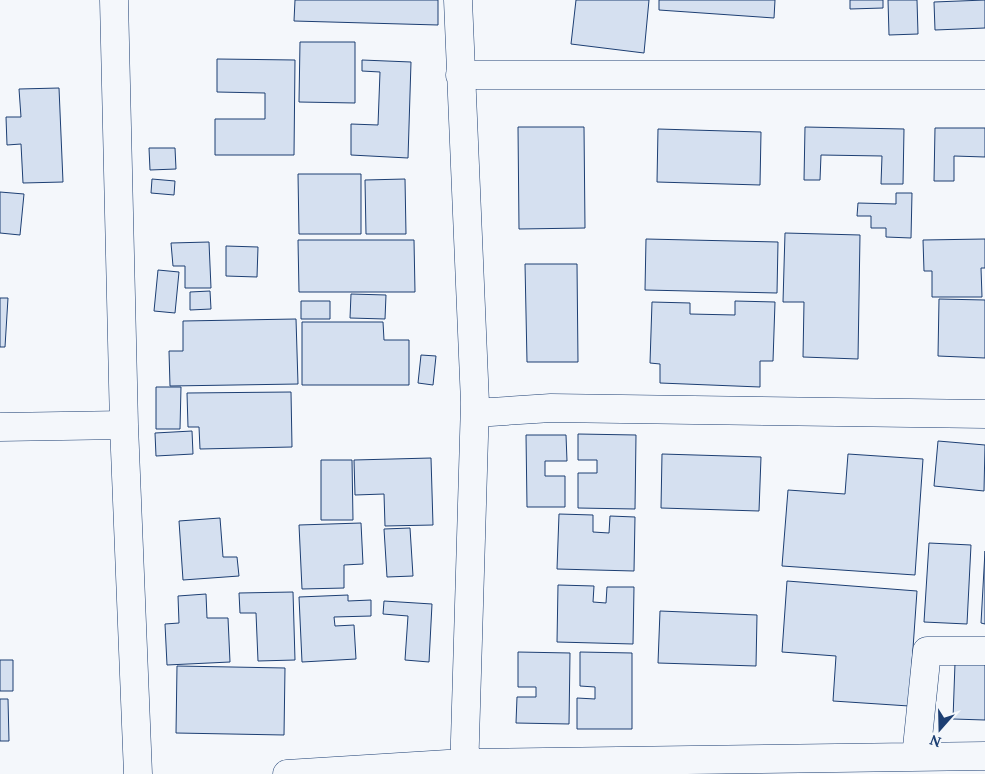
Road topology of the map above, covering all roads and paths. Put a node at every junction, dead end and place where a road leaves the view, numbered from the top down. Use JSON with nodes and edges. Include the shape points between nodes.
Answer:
{"nodes":[{"id":1,"x":114,"y":0,"type":"edge"},
{"id":2,"x":458,"y":0,"type":"edge"},
{"id":3,"x":460,"y":75,"type":"junction"},
{"id":4,"x":985,"y":75,"type":"edge"},
{"id":5,"x":475,"y":413,"type":"junction"},
{"id":6,"x":985,"y":414,"type":"edge"},
{"id":7,"x":124,"y":425,"type":"junction"},
{"id":8,"x":0,"y":427,"type":"edge"},
{"id":9,"x":985,"y":651,"type":"edge"},
{"id":10,"x":985,"y":756,"type":"edge"},
{"id":11,"x":916,"y":757,"type":"junction"},
{"id":12,"x":464,"y":769,"type":"edge"},
{"id":13,"x":138,"y":774,"type":"edge"},
{"id":14,"x":287,"y":774,"type":"edge"}],
"edges":[{"from":1,"to":7,"type":"street"},
{"from":2,"to":3,"type":"street"},
{"from":3,"to":4,"type":"street"},
{"from":3,"to":5,"type":"street"},
{"from":5,"to":6,"type":"street","via":[[560,408]]},
{"from":5,"to":12,"type":"street"},
{"from":7,"to":8,"type":"street"},
{"from":7,"to":13,"type":"street"},
{"from":9,"to":11,"type":"street","via":[[927,651]]},
{"from":10,"to":11,"type":"street"},
{"from":11,"to":12,"type":"street"},
{"from":12,"to":14,"type":"street"}]}
